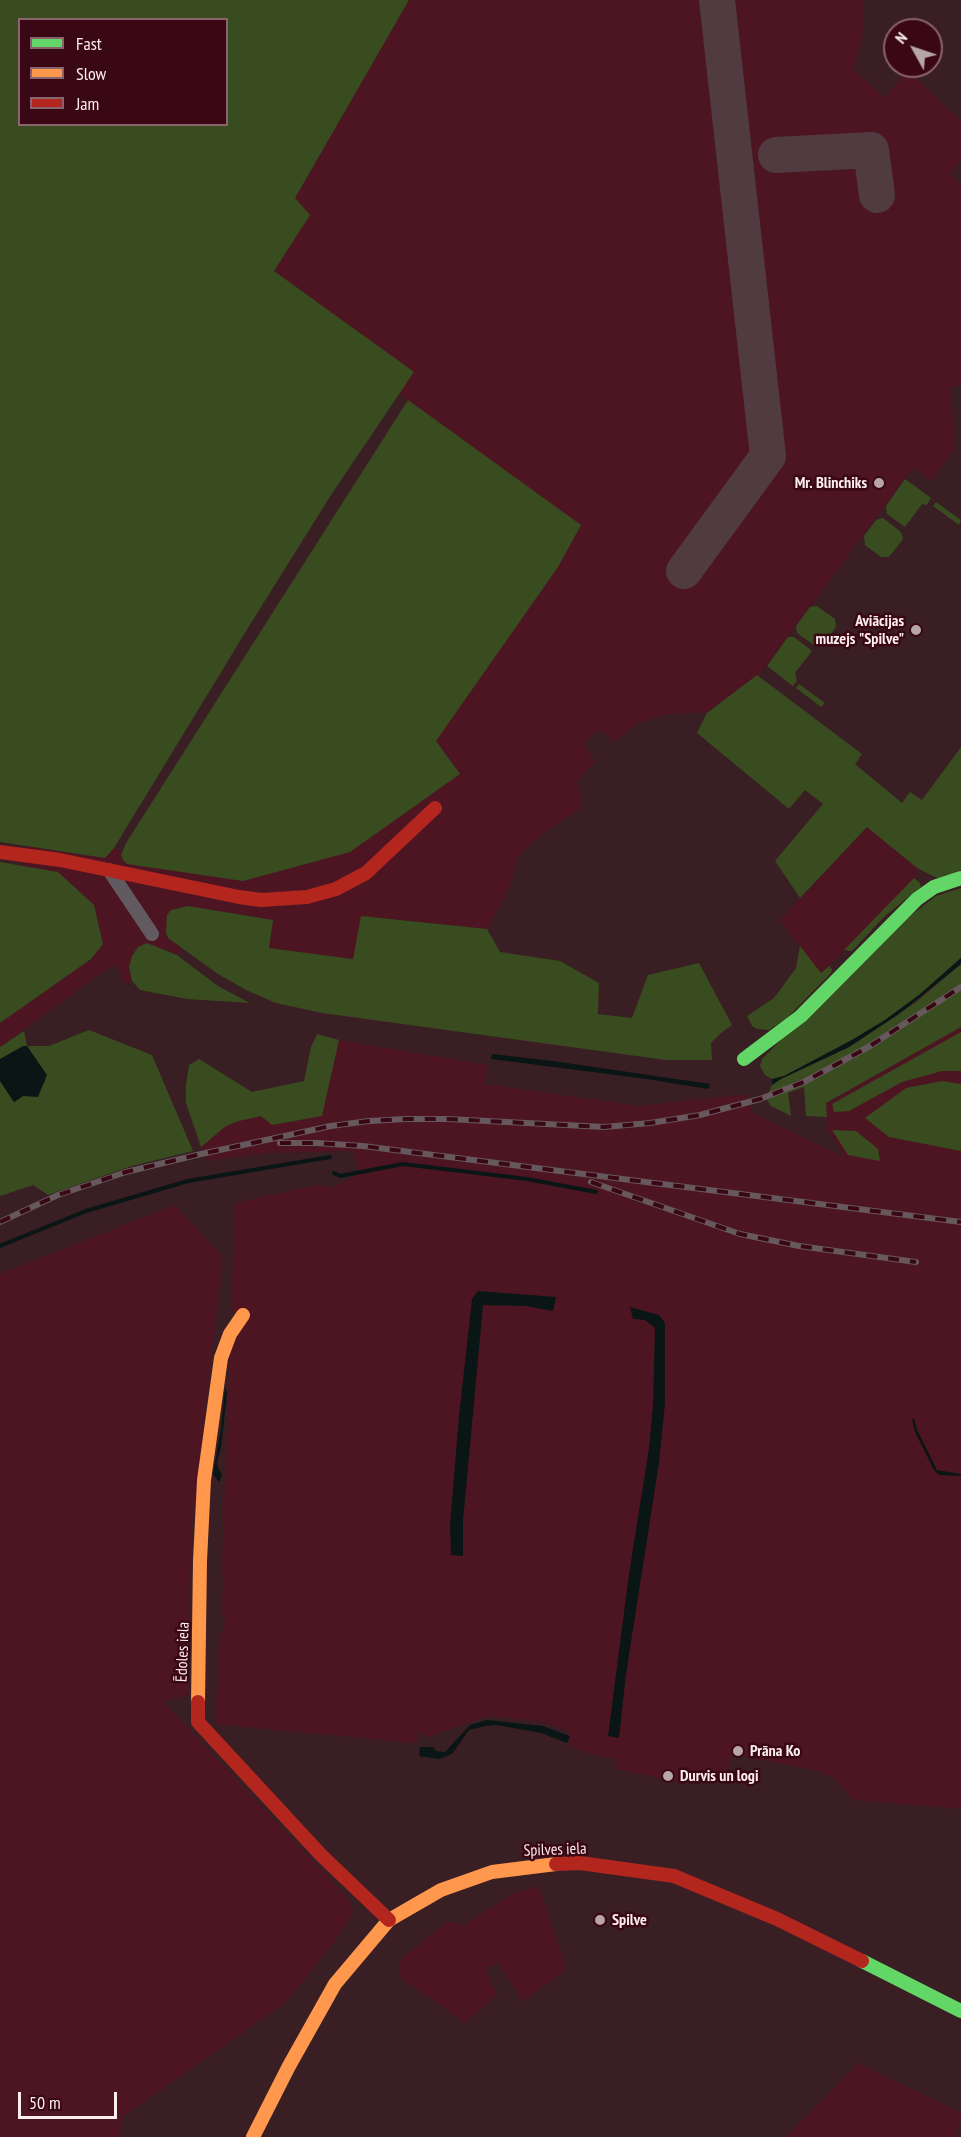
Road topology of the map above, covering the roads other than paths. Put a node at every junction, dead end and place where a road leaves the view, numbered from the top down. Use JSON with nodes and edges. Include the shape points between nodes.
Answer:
{"nodes":[{"id":1,"x":435,"y":808,"type":"dead end"},
{"id":2,"x":0,"y":852,"type":"edge"},
{"id":3,"x":109,"y":870,"type":"junction"},
{"id":4,"x":961,"y":878,"type":"edge"},
{"id":5,"x":152,"y":933,"type":"dead end"},
{"id":6,"x":744,"y":1059,"type":"dead end"},
{"id":7,"x":243,"y":1315,"type":"dead end"},
{"id":8,"x":388,"y":1920,"type":"junction"},
{"id":9,"x":961,"y":2011,"type":"edge"},
{"id":10,"x":253,"y":2137,"type":"edge"}],
"edges":[{"from":1,"to":3,"type":"street","via":[[366,873],[336,889],[307,897],[261,900]]},
{"from":2,"to":3,"type":"street"},
{"from":3,"to":5,"type":"street"},
{"from":4,"to":6,"type":"street","via":[[934,887],[917,899],[801,1016]]},
{"from":7,"to":8,"type":"street","name":"Ēdoles iela","via":[[221,1358],[204,1480],[198,1722],[321,1855]]},
{"from":8,"to":9,"type":"street","name":"Spilves iela","via":[[441,1890],[492,1872],[580,1863],[674,1876],[740,1903]]},
{"from":8,"to":10,"type":"street","name":"Spilves iela","via":[[335,1984]]}]}
